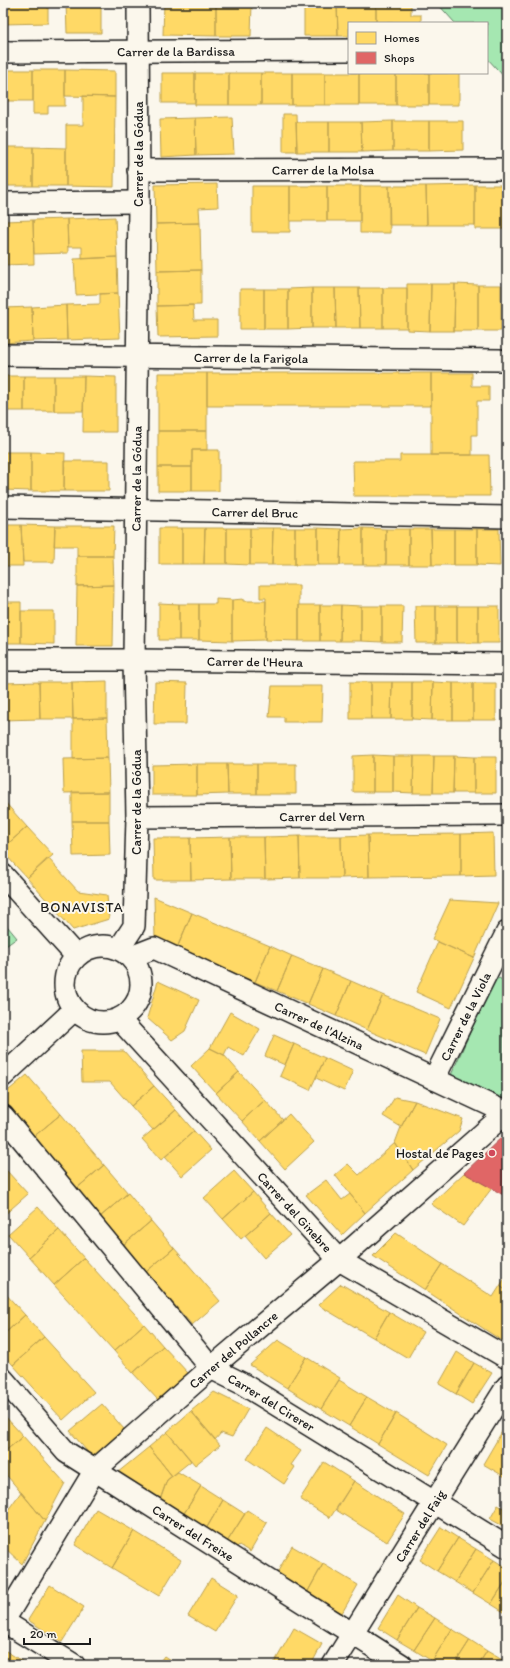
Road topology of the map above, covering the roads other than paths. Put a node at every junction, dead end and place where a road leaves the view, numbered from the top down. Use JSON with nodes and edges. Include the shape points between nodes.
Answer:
{"nodes":[{"id":1,"x":138,"y":3,"type":"edge"},
{"id":2,"x":348,"y":50,"type":"edge"},
{"id":3,"x":3,"y":52,"type":"edge"},
{"id":4,"x":138,"y":52,"type":"junction"},
{"id":5,"x":507,"y":169,"type":"edge"},
{"id":6,"x":138,"y":170,"type":"junction"},
{"id":7,"x":139,"y":202,"type":"junction"},
{"id":8,"x":3,"y":203,"type":"edge"},
{"id":9,"x":3,"y":355,"type":"edge"},
{"id":10,"x":137,"y":355,"type":"junction"},
{"id":11,"x":500,"y":360,"type":"dead end"},
{"id":12,"x":3,"y":507,"type":"edge"},
{"id":13,"x":136,"y":509,"type":"junction"},
{"id":14,"x":507,"y":517,"type":"edge"},
{"id":15,"x":3,"y":660,"type":"edge"},
{"id":16,"x":134,"y":660,"type":"junction"},
{"id":17,"x":507,"y":664,"type":"edge"},
{"id":18,"x":507,"y":815,"type":"edge"},
{"id":19,"x":137,"y":817,"type":"junction"},
{"id":20,"x":3,"y":875,"type":"edge"},
{"id":21,"x":507,"y":932,"type":"edge"},
{"id":22,"x":125,"y":953,"type":"junction"},
{"id":23,"x":76,"y":956,"type":"junction"},
{"id":24,"x":74,"y":1010,"type":"junction"},
{"id":25,"x":119,"y":1020,"type":"junction"},
{"id":26,"x":3,"y":1076,"type":"edge"},
{"id":27,"x":434,"y":1079,"type":"junction"},
{"id":28,"x":506,"y":1113,"type":"edge"},
{"id":29,"x":3,"y":1116,"type":"edge"},
{"id":30,"x":339,"y":1260,"type":"junction"},
{"id":31,"x":507,"y":1358,"type":"edge"},
{"id":32,"x":211,"y":1368,"type":"junction"},
{"id":33,"x":3,"y":1379,"type":"edge"},
{"id":34,"x":507,"y":1386,"type":"edge"},
{"id":35,"x":95,"y":1470,"type":"junction"},
{"id":36,"x":434,"y":1502,"type":"junction"},
{"id":37,"x":507,"y":1547,"type":"edge"},
{"id":38,"x":3,"y":1622,"type":"edge"},
{"id":39,"x":352,"y":1634,"type":"junction"},
{"id":40,"x":74,"y":1665,"type":"edge"},
{"id":41,"x":333,"y":1665,"type":"edge"},
{"id":42,"x":402,"y":1665,"type":"edge"}],
"edges":[{"from":1,"to":4,"type":"street","name":"Carrer de la Gódua"},
{"from":2,"to":4,"type":"street","name":"Carrer de la Bardissa"},
{"from":3,"to":4,"type":"street","name":"Carrer de la Bardissa"},
{"from":4,"to":6,"type":"street","name":"Carrer de la Gódua"},
{"from":5,"to":6,"type":"street","name":"Carrer de la Molsa"},
{"from":6,"to":7,"type":"street","name":"Carrer de la Gódua"},
{"from":7,"to":8,"type":"street"},
{"from":7,"to":10,"type":"street","name":"Carrer de la Gódua"},
{"from":9,"to":10,"type":"street","name":"Carrer de la Farigola"},
{"from":10,"to":11,"type":"street","name":"Carrer de la Farigola"},
{"from":10,"to":13,"type":"street","name":"Carrer de la Gódua"},
{"from":12,"to":13,"type":"street","name":"Carrer del Bruc"},
{"from":13,"to":14,"type":"street","name":"Carrer del Bruc"},
{"from":13,"to":16,"type":"street","name":"Carrer de la Gódua"},
{"from":15,"to":16,"type":"street","name":"Carrer de l'Heura"},
{"from":16,"to":17,"type":"street","name":"Carrer de l'Heura"},
{"from":16,"to":19,"type":"street","name":"Carrer de la Gódua"},
{"from":18,"to":19,"type":"street","name":"Carrer del Vern"},
{"from":19,"to":22,"type":"street","name":"Carrer de la Gódua","via":[[134,926]]},
{"from":20,"to":23,"type":"street"},
{"from":21,"to":27,"type":"street","name":"Carrer de la Viola"},
{"from":22,"to":23,"type":"street","via":[[96,946]]},
{"from":22,"to":25,"type":"street","via":[[140,973],[141,992],[133,1008]]},
{"from":22,"to":27,"type":"street","name":"Carrer de l'Alzina","via":[[154,948]]},
{"from":23,"to":24,"type":"street","via":[[65,972],[64,992]]},
{"from":24,"to":25,"type":"street","via":[[87,1020],[103,1023]]},
{"from":24,"to":26,"type":"street"},
{"from":25,"to":30,"type":"street","name":"Carrer del Ginebre"},
{"from":27,"to":28,"type":"street","name":"Carrer de l'Alzina"},
{"from":28,"to":30,"type":"street","name":"Carrer del Pollancre"},
{"from":29,"to":32,"type":"street","name":"Carrer del Cirerer"},
{"from":30,"to":31,"type":"street","name":"Carrer del Ginebre"},
{"from":30,"to":32,"type":"street","name":"Carrer del Pollancre"},
{"from":32,"to":35,"type":"street","name":"Carrer del Pollancre"},
{"from":32,"to":36,"type":"street","name":"Carrer del Cirerer","via":[[241,1383]]},
{"from":33,"to":35,"type":"street","name":"Carrer del Freixe","via":[[66,1452]]},
{"from":34,"to":36,"type":"street","name":"Carrer del Faig"},
{"from":35,"to":38,"type":"street","name":"Carrer del Pollancre"},
{"from":35,"to":39,"type":"street","name":"Carrer del Freixe"},
{"from":36,"to":37,"type":"street","name":"Carrer del Cirerer"},
{"from":36,"to":39,"type":"street","name":"Carrer del Faig"},
{"from":38,"to":40,"type":"street"},
{"from":39,"to":41,"type":"street","name":"Carrer del Faig"},
{"from":39,"to":42,"type":"street","name":"Carrer del Freixe"}]}
